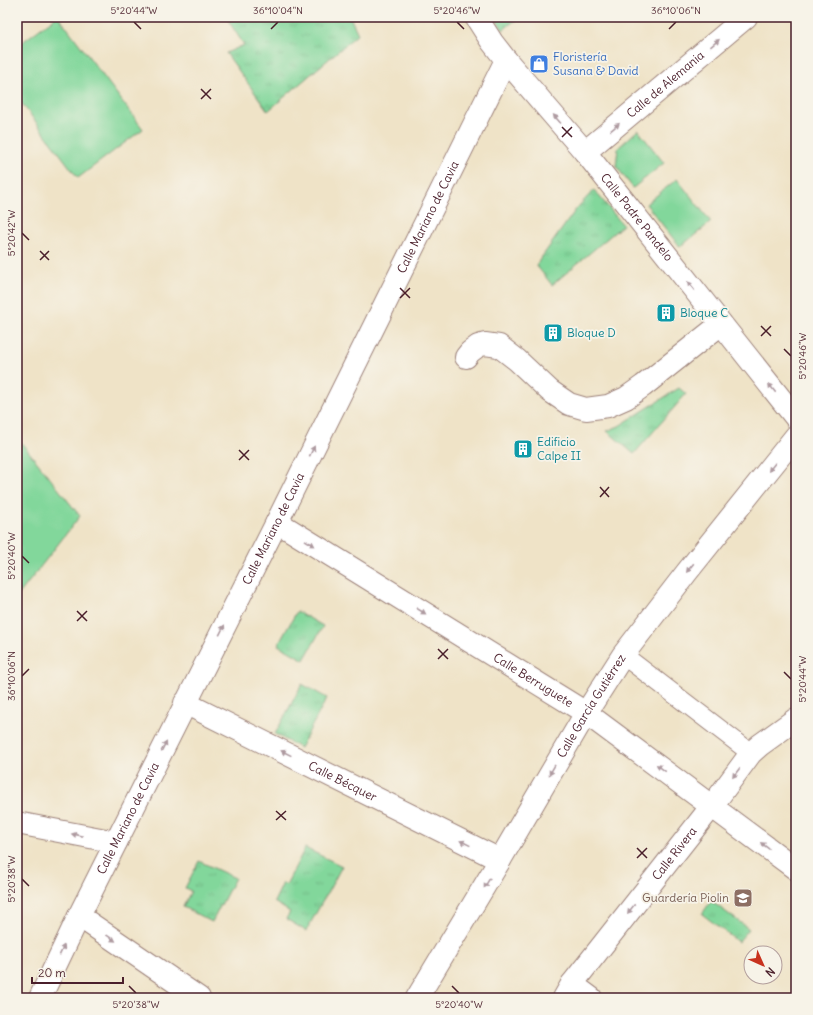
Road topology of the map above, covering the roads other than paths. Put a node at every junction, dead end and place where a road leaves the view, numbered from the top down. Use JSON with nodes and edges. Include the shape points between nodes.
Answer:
{"nodes":[{"id":1,"x":476,"y":17,"type":"edge"},
{"id":2,"x":746,"y":17,"type":"edge"},
{"id":3,"x":506,"y":60,"type":"junction"},
{"id":4,"x":585,"y":152,"type":"junction"},
{"id":5,"x":721,"y":324,"type":"junction"},
{"id":6,"x":466,"y":357,"type":"dead end"},
{"id":7,"x":796,"y":418,"type":"edge"},
{"id":8,"x":796,"y":436,"type":"edge"},
{"id":9,"x":277,"y":522,"type":"junction"},
{"id":10,"x":623,"y":655,"type":"junction"},
{"id":11,"x":185,"y":703,"type":"junction"},
{"id":12,"x":586,"y":713,"type":"junction"},
{"id":13,"x":796,"y":720,"type":"edge"},
{"id":14,"x":751,"y":753,"type":"junction"},
{"id":15,"x":712,"y":806,"type":"junction"},
{"id":16,"x":17,"y":823,"type":"edge"},
{"id":17,"x":116,"y":842,"type":"junction"},
{"id":18,"x":500,"y":860,"type":"junction"},
{"id":19,"x":796,"y":869,"type":"edge"},
{"id":20,"x":79,"y":916,"type":"junction"},
{"id":21,"x":568,"y":991,"type":"edge"},
{"id":22,"x":40,"y":998,"type":"edge"},
{"id":23,"x":199,"y":998,"type":"edge"},
{"id":24,"x":418,"y":998,"type":"edge"},
{"id":25,"x":591,"y":998,"type":"edge"}],
"edges":[{"from":1,"to":3,"type":"street","name":"Calle Padre Pandelo"},
{"from":4,"to":2,"type":"street","name":"Calle de Alemania","one_way":true},
{"from":4,"to":3,"type":"street","name":"Calle Padre Pandelo","one_way":true},
{"from":9,"to":3,"type":"street","name":"Calle Mariano de Cavia","one_way":true},
{"from":5,"to":4,"type":"street","name":"Calle Padre Pandelo","one_way":true},
{"from":5,"to":6,"type":"street","via":[[626,398],[608,406],[586,409],[569,404],[550,391],[499,346],[478,346]]},
{"from":7,"to":5,"type":"street","name":"Calle Padre Pandelo","one_way":true},
{"from":8,"to":10,"type":"street","name":"Calle García Gutiérrez","one_way":true},
{"from":11,"to":9,"type":"street","name":"Calle Mariano de Cavia","one_way":true},
{"from":9,"to":12,"type":"street","name":"Calle Berruguete","one_way":true},
{"from":10,"to":12,"type":"street","name":"Calle García Gutiérrez"},
{"from":10,"to":14,"type":"street"},
{"from":17,"to":11,"type":"street","name":"Calle Mariano de Cavia","one_way":true},
{"from":18,"to":11,"type":"street","name":"Calle Bécquer","one_way":true},
{"from":15,"to":12,"type":"street","name":"Calle Berruguete","one_way":true},
{"from":12,"to":18,"type":"street","name":"Calle García Gutiérrez","one_way":true},
{"from":13,"to":14,"type":"street","name":"Calle Rivera"},
{"from":14,"to":15,"type":"street","name":"Calle Rivera","one_way":true},
{"from":19,"to":15,"type":"street","name":"Calle Berruguete","one_way":true},
{"from":15,"to":21,"type":"street","name":"Calle Rivera","one_way":true},
{"from":17,"to":16,"type":"street","one_way":true},
{"from":17,"to":20,"type":"street","name":"Calle Mariano de Cavia"},
{"from":18,"to":24,"type":"street","name":"Calle García Gutiérrez","one_way":true},
{"from":22,"to":20,"type":"street","name":"Calle Mariano de Cavia","one_way":true},
{"from":20,"to":23,"type":"street","one_way":true},
{"from":21,"to":25,"type":"street"}]}
